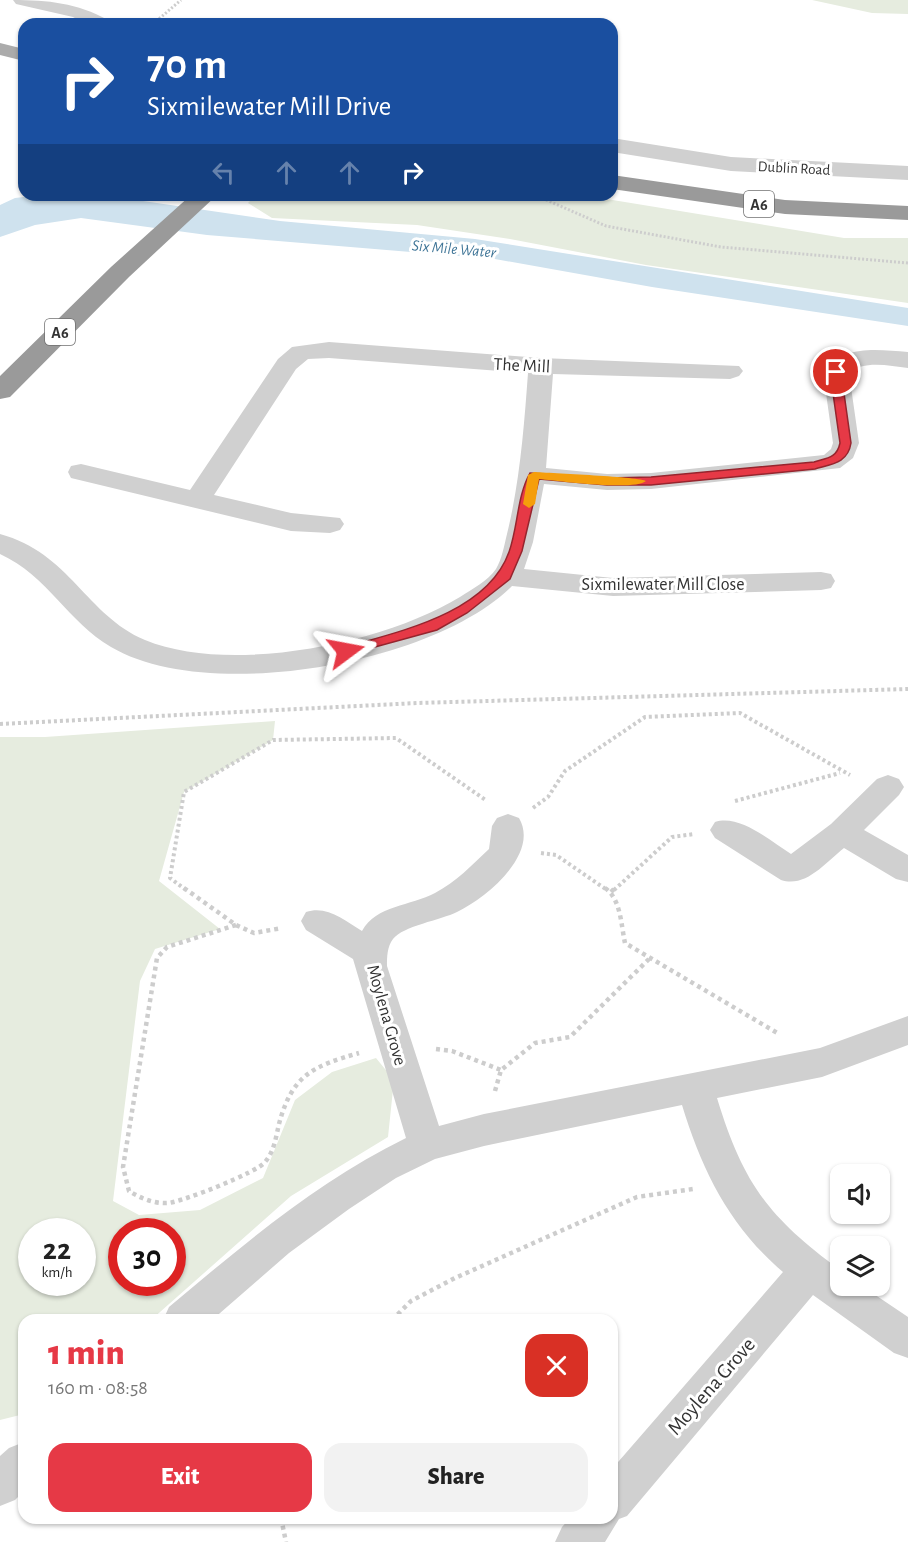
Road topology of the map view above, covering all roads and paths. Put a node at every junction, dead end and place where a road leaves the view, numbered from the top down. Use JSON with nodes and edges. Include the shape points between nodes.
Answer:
{"nodes":[{"id":1,"x":23,"y":0,"type":"edge"},
{"id":2,"x":181,"y":0,"type":"edge"},
{"id":3,"x":90,"y":18,"type":"edge"},
{"id":4,"x":160,"y":18,"type":"edge"},
{"id":5,"x":0,"y":49,"type":"edge"},
{"id":6,"x":18,"y":54,"type":"edge"},
{"id":7,"x":618,"y":146,"type":"edge"},
{"id":8,"x":680,"y":158,"type":"junction"},
{"id":9,"x":908,"y":173,"type":"edge"},
{"id":10,"x":618,"y":183,"type":"edge"},
{"id":11,"x":669,"y":193,"type":"junction"},
{"id":12,"x":198,"y":201,"type":"edge"},
{"id":13,"x":549,"y":201,"type":"edge"},
{"id":14,"x":908,"y":213,"type":"edge"},
{"id":15,"x":908,"y":263,"type":"edge"},
{"id":16,"x":908,"y":360,"type":"edge"},
{"id":17,"x":541,"y":366,"type":"junction"},
{"id":18,"x":730,"y":371,"type":"dead end"},
{"id":19,"x":0,"y":391,"type":"edge"},
{"id":20,"x":81,"y":472,"type":"dead end"},
{"id":21,"x":534,"y":475,"type":"junction"},
{"id":22,"x":197,"y":500,"type":"junction"},
{"id":23,"x":330,"y":524,"type":"dead end"},
{"id":24,"x":0,"y":543,"type":"edge"},
{"id":25,"x":506,"y":576,"type":"junction"},
{"id":26,"x":821,"y":581,"type":"dead end"},
{"id":27,"x":908,"y":689,"type":"edge"},
{"id":28,"x":0,"y":724,"type":"edge"},
{"id":29,"x":888,"y":787,"type":"joint"},
{"id":30,"x":726,"y":830,"type":"dead end"},
{"id":31,"x":842,"y":832,"type":"junction"},
{"id":32,"x":507,"y":838,"type":"junction"},
{"id":33,"x":908,"y":870,"type":"edge"},
{"id":34,"x":318,"y":921,"type":"joint"},
{"id":35,"x":236,"y":925,"type":"junction"},
{"id":36,"x":370,"y":953,"type":"junction"},
{"id":37,"x":649,"y":959,"type":"junction"},
{"id":38,"x":908,"y":1030,"type":"edge"},
{"id":39,"x":395,"y":1043,"type":"junction"},
{"id":40,"x":822,"y":1062,"type":"junction"},
{"id":41,"x":501,"y":1070,"type":"junction"},
{"id":42,"x":695,"y":1087,"type":"junction"},
{"id":43,"x":484,"y":1130,"type":"junction"},
{"id":44,"x":427,"y":1145,"type":"junction"},
{"id":45,"x":731,"y":1184,"type":"junction"},
{"id":46,"x":809,"y":1271,"type":"junction"},
{"id":47,"x":190,"y":1314,"type":"edge"},
{"id":48,"x":398,"y":1314,"type":"edge"},
{"id":49,"x":908,"y":1340,"type":"edge"},
{"id":50,"x":18,"y":1468,"type":"edge"},
{"id":51,"x":0,"y":1485,"type":"edge"},
{"id":52,"x":618,"y":1494,"type":"edge"},
{"id":53,"x":283,"y":1524,"type":"edge"},
{"id":54,"x":593,"y":1524,"type":"edge"},
{"id":55,"x":286,"y":1542,"type":"edge"},
{"id":56,"x":577,"y":1542,"type":"edge"}],
"edges":[{"from":1,"to":3,"type":"street"},
{"from":2,"to":4,"type":"path"},
{"from":5,"to":6,"type":"main road"},
{"from":7,"to":8,"type":"street","name":"Dublin Road"},
{"from":8,"to":9,"type":"street","name":"Dublin Road","via":[[815,170]]},
{"from":8,"to":11,"type":"street"},
{"from":10,"to":11,"type":"highway","number":"A6"},
{"from":11,"to":14,"type":"highway","number":"A6","via":[[785,207]]},
{"from":12,"to":19,"type":"highway","number":"A6"},
{"from":13,"to":15,"type":"path","via":[[606,226],[721,246]]},
{"from":16,"to":21,"type":"street","via":[[857,359],[838,368],[846,443],[844,452],[831,462],[651,481],[607,482]]},
{"from":17,"to":18,"type":"street","name":"The Mill"},
{"from":17,"to":21,"type":"street"},
{"from":17,"to":22,"type":"street","name":"The Mill","via":[[302,352],[289,361]]},
{"from":20,"to":22,"type":"street"},
{"from":21,"to":25,"type":"street"},
{"from":22,"to":23,"type":"street","via":[[291,522]]},
{"from":24,"to":25,"type":"street","via":[[46,569],[92,620],[118,639],[145,651],[195,662],[294,660],[390,640],[448,619]]},
{"from":25,"to":26,"type":"street","name":"Sixmilewater Mill Close","via":[[613,587]]},
{"from":27,"to":28,"type":"path","via":[[417,703]]},
{"from":29,"to":31,"type":"street"},
{"from":29,"to":32,"type":"path","via":[[841,773],[740,713],[645,717],[565,771],[548,797]]},
{"from":30,"to":31,"type":"street","via":[[793,871]]},
{"from":31,"to":33,"type":"street"},
{"from":32,"to":35,"type":"path","via":[[486,799],[396,738],[273,740],[184,792],[170,878]]},
{"from":32,"to":36,"type":"street","name":"Moylena Grove","via":[[482,877],[456,897],[390,923],[380,931]]},
{"from":32,"to":37,"type":"path","via":[[556,855],[610,892],[617,904],[625,943]]},
{"from":34,"to":35,"type":"path","via":[[254,933]]},
{"from":34,"to":36,"type":"street","name":"Moylena Grove"},
{"from":35,"to":39,"type":"path","via":[[167,947],[157,958],[123,1167],[129,1191],[146,1201],[171,1203],[262,1165],[274,1145],[284,1104],[302,1076],[320,1063]]},
{"from":36,"to":39,"type":"street","name":"Moylena Grove","via":[[370,966]]},
{"from":37,"to":40,"type":"path"},
{"from":37,"to":41,"type":"path","via":[[570,1037],[535,1043]]},
{"from":38,"to":40,"type":"street"},
{"from":39,"to":41,"type":"path","via":[[452,1051]]},
{"from":39,"to":44,"type":"street","name":"Moylena Grove"},
{"from":40,"to":42,"type":"street"},
{"from":41,"to":43,"type":"path"},
{"from":42,"to":43,"type":"street"},
{"from":42,"to":45,"type":"street","via":[[717,1155]]},
{"from":43,"to":44,"type":"street"},
{"from":44,"to":47,"type":"street","via":[[336,1197],[275,1241]]},
{"from":45,"to":46,"type":"street","via":[[776,1242]]},
{"from":45,"to":48,"type":"path","via":[[637,1197],[455,1278],[411,1301]]},
{"from":46,"to":49,"type":"street"},
{"from":46,"to":52,"type":"street","name":"Moylena Grove"},
{"from":50,"to":51,"type":"street"},
{"from":53,"to":55,"type":"path"},
{"from":54,"to":56,"type":"street"}]}
